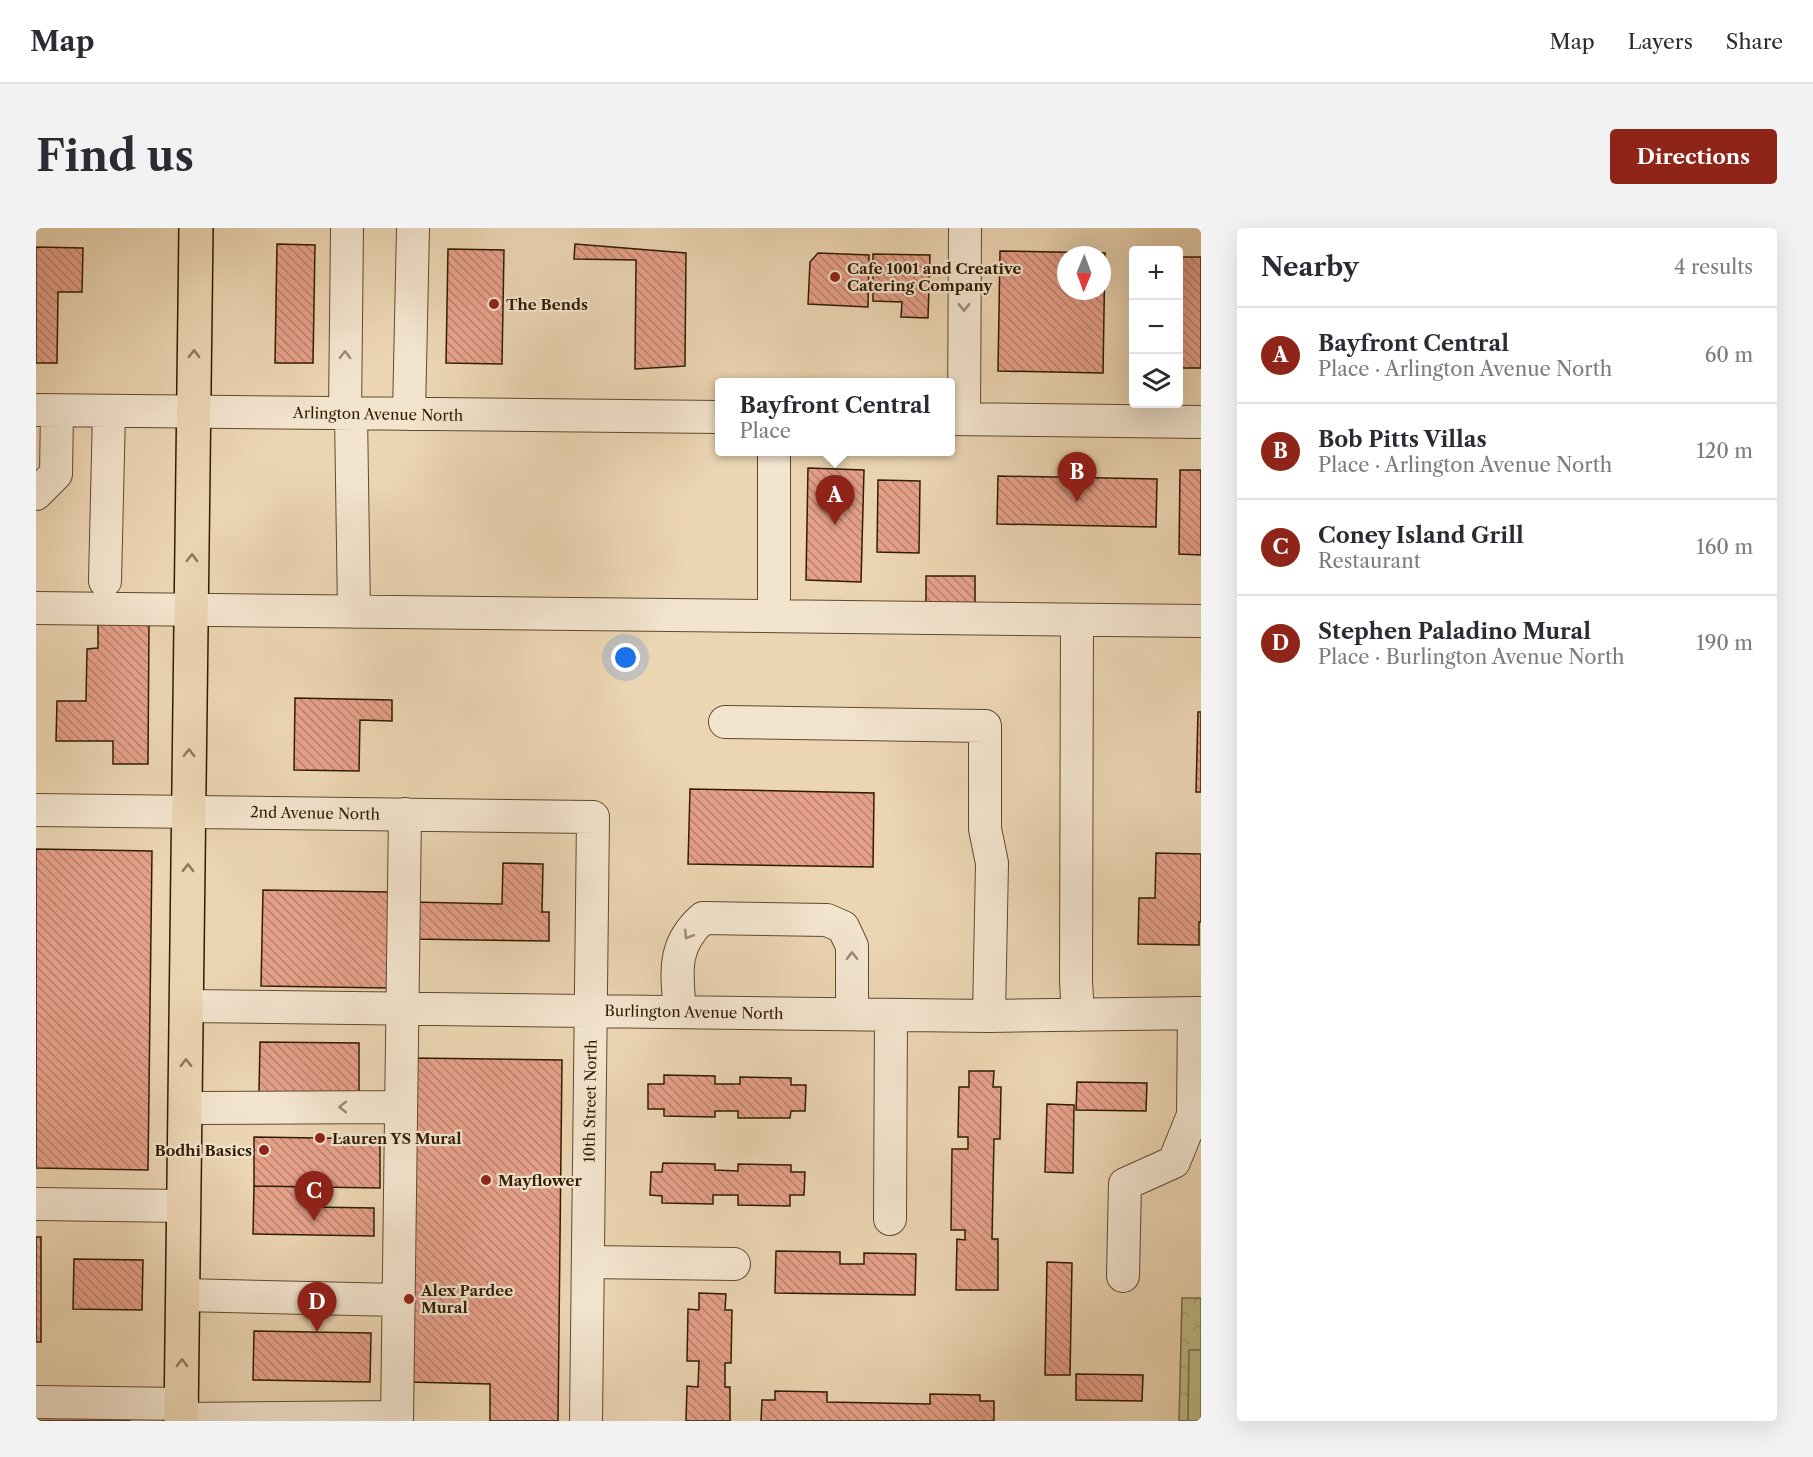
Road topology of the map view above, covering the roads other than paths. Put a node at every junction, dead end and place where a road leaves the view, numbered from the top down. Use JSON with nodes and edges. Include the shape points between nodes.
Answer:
{"nodes":[{"id":1,"x":196,"y":228,"type":"edge"},
{"id":2,"x":347,"y":228,"type":"edge"},
{"id":3,"x":413,"y":228,"type":"edge"},
{"id":4,"x":965,"y":228,"type":"edge"},
{"id":5,"x":47,"y":410,"type":"edge"},
{"id":6,"x":109,"y":411,"type":"junction"},
{"id":7,"x":193,"y":412,"type":"junction"},
{"id":8,"x":348,"y":413,"type":"junction"},
{"id":9,"x":409,"y":414,"type":"junction"},
{"id":10,"x":715,"y":417,"type":"edge"},
{"id":11,"x":957,"y":419,"type":"edge"},
{"id":12,"x":1201,"y":422,"type":"edge"},
{"id":13,"x":774,"y":456,"type":"edge"},
{"id":14,"x":36,"y":494,"type":"edge"},
{"id":15,"x":105,"y":581,"type":"dead end"},
{"id":16,"x":774,"y":598,"type":"dead end"},
{"id":17,"x":36,"y":608,"type":"edge"},
{"id":18,"x":191,"y":610,"type":"junction"},
{"id":19,"x":354,"y":612,"type":"junction"},
{"id":20,"x":1077,"y":621,"type":"junction"},
{"id":21,"x":1201,"y":621,"type":"edge"},
{"id":22,"x":724,"y":722,"type":"dead end"},
{"id":23,"x":36,"y":810,"type":"edge"},
{"id":24,"x":189,"y":812,"type":"junction"},
{"id":25,"x":405,"y":814,"type":"junction"},
{"id":26,"x":593,"y":816,"type":"joint"},
{"id":27,"x":186,"y":1006,"type":"junction"},
{"id":28,"x":403,"y":1009,"type":"junction"},
{"id":29,"x":591,"y":1011,"type":"junction"},
{"id":30,"x":680,"y":1012,"type":"junction"},
{"id":31,"x":1197,"y":1013,"type":"edge"},
{"id":32,"x":852,"y":1014,"type":"junction"},
{"id":33,"x":891,"y":1015,"type":"junction"},
{"id":34,"x":1078,"y":1015,"type":"junction"},
{"id":35,"x":989,"y":1016,"type":"junction"},
{"id":36,"x":186,"y":1107,"type":"junction"},
{"id":37,"x":401,"y":1107,"type":"junction"},
{"id":38,"x":1197,"y":1115,"type":"edge"},
{"id":39,"x":36,"y":1204,"type":"edge"},
{"id":40,"x":184,"y":1206,"type":"junction"},
{"id":41,"x":890,"y":1219,"type":"dead end"},
{"id":42,"x":588,"y":1262,"type":"junction"},
{"id":43,"x":734,"y":1263,"type":"dead end"},
{"id":44,"x":1123,"y":1276,"type":"dead end"},
{"id":45,"x":183,"y":1295,"type":"junction"},
{"id":46,"x":399,"y":1300,"type":"junction"},
{"id":47,"x":36,"y":1402,"type":"edge"},
{"id":48,"x":181,"y":1415,"type":"edge"},
{"id":49,"x":397,"y":1419,"type":"edge"},
{"id":50,"x":586,"y":1421,"type":"edge"}],
"edges":[{"from":7,"to":1,"type":"main road","one_way":true},
{"from":8,"to":2,"type":"street","one_way":true},
{"from":3,"to":9,"type":"street"},
{"from":4,"to":11,"type":"street","one_way":true},
{"from":5,"to":6,"type":"street","name":"Arlington Avenue North"},
{"from":5,"to":14,"type":"street","via":[[56,474]]},
{"from":6,"to":7,"type":"street","name":"Arlington Avenue North"},
{"from":6,"to":15,"type":"street"},
{"from":7,"to":8,"type":"street","name":"Arlington Avenue North"},
{"from":18,"to":7,"type":"main road","one_way":true},
{"from":8,"to":9,"type":"street","name":"Arlington Avenue North"},
{"from":8,"to":19,"type":"street"},
{"from":9,"to":10,"type":"street","name":"Arlington Avenue North"},
{"from":11,"to":12,"type":"street"},
{"from":13,"to":16,"type":"street"},
{"from":17,"to":18,"type":"street"},
{"from":18,"to":19,"type":"street"},
{"from":24,"to":18,"type":"main road","one_way":true},
{"from":19,"to":20,"type":"street"},
{"from":20,"to":21,"type":"street"},
{"from":20,"to":34,"type":"street"},
{"from":22,"to":35,"type":"street","via":[[985,726],[985,829],[992,863]]},
{"from":23,"to":24,"type":"street","name":"2nd Avenue North"},
{"from":24,"to":25,"type":"street","name":"2nd Avenue North"},
{"from":27,"to":24,"type":"main road","one_way":true},
{"from":25,"to":26,"type":"street","name":"2nd Avenue North"},
{"from":25,"to":28,"type":"street"},
{"from":26,"to":29,"type":"street","name":"10th Street North"},
{"from":27,"to":28,"type":"street","name":"Burlington Avenue North"},
{"from":36,"to":27,"type":"main road","one_way":true},
{"from":28,"to":29,"type":"street","name":"Burlington Avenue North"},
{"from":28,"to":37,"type":"street"},
{"from":29,"to":30,"type":"street","name":"Burlington Avenue North"},
{"from":29,"to":42,"type":"street","name":"10th Street North"},
{"from":30,"to":32,"type":"street","name":"Burlington Avenue North"},
{"from":32,"to":30,"type":"street","one_way":true,"via":[[852,946],[843,927],[827,920],[703,918],[690,930],[680,950]]},
{"from":31,"to":34,"type":"street","name":"Burlington Avenue North"},
{"from":31,"to":38,"type":"street"},
{"from":32,"to":33,"type":"street","name":"Burlington Avenue North"},
{"from":33,"to":35,"type":"street","name":"Burlington Avenue North"},
{"from":33,"to":41,"type":"street"},
{"from":34,"to":35,"type":"street","name":"Burlington Avenue North"},
{"from":37,"to":36,"type":"street","one_way":true},
{"from":36,"to":40,"type":"main road"},
{"from":37,"to":46,"type":"street"},
{"from":38,"to":44,"type":"street","via":[[1174,1162],[1125,1184]]},
{"from":39,"to":40,"type":"street"},
{"from":40,"to":45,"type":"main road"},
{"from":42,"to":43,"type":"street"},
{"from":42,"to":50,"type":"street","name":"10th Street North"},
{"from":45,"to":46,"type":"street"},
{"from":48,"to":45,"type":"main road","one_way":true},
{"from":46,"to":49,"type":"street"},
{"from":47,"to":48,"type":"street"},
{"from":48,"to":49,"type":"street"}]}
